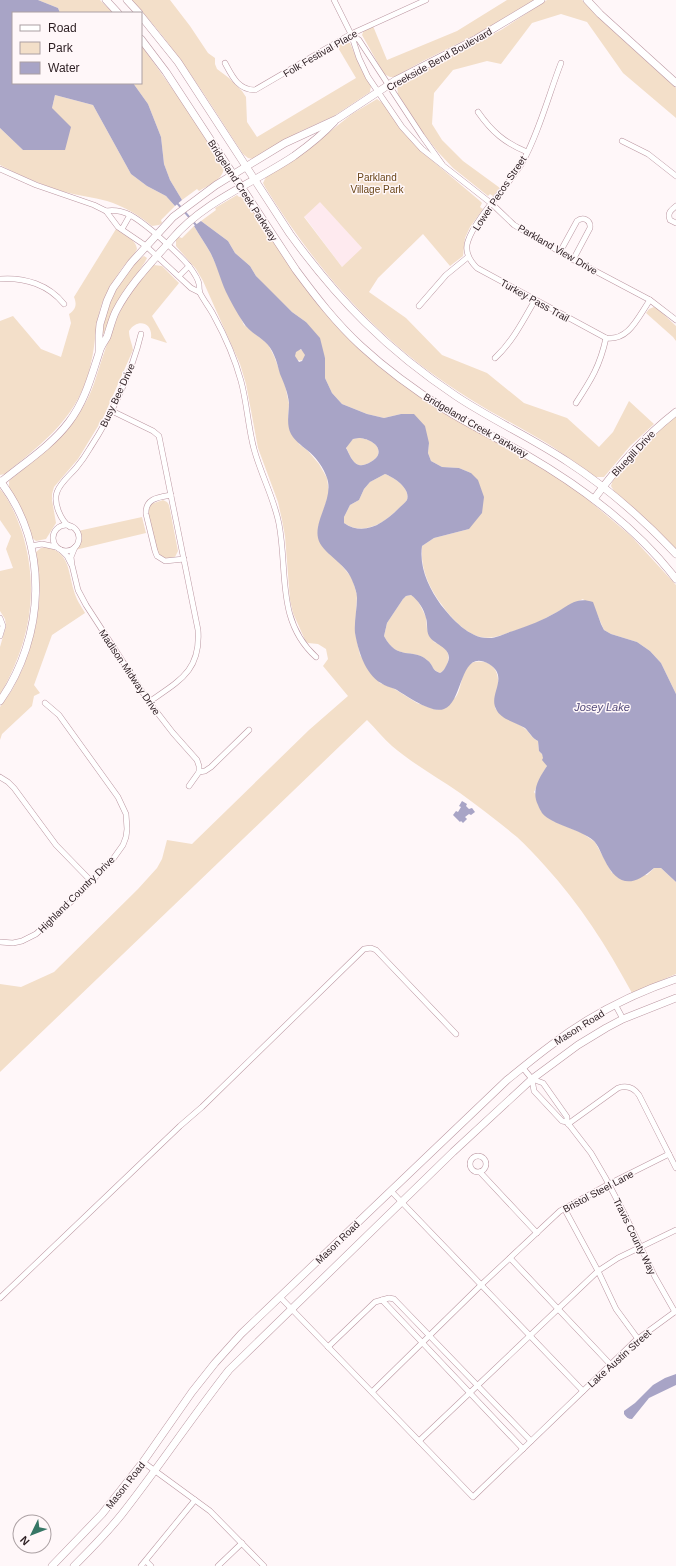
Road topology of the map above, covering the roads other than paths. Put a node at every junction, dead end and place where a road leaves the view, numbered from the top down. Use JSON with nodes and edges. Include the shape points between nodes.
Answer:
{"nodes":[{"id":1,"x":106,"y":0,"type":"edge"},
{"id":2,"x":127,"y":0,"type":"edge"},
{"id":3,"x":334,"y":0,"type":"edge"},
{"id":4,"x":426,"y":0,"type":"edge"},
{"id":5,"x":541,"y":0,"type":"edge"},
{"id":6,"x":587,"y":0,"type":"edge"},
{"id":7,"x":117,"y":12,"type":"edge"},
{"id":8,"x":138,"y":12,"type":"edge"},
{"id":9,"x":142,"y":17,"type":"edge"},
{"id":10,"x":351,"y":34,"type":"junction"},
{"id":11,"x":142,"y":40,"type":"edge"},
{"id":12,"x":225,"y":63,"type":"dead end"},
{"id":13,"x":560,"y":63,"type":"dead end"},
{"id":14,"x":676,"y":83,"type":"edge"},
{"id":15,"x":388,"y":85,"type":"junction"},
{"id":16,"x":378,"y":92,"type":"junction"},
{"id":17,"x":478,"y":112,"type":"dead end"},
{"id":18,"x":337,"y":119,"type":"junction"},
{"id":19,"x":622,"y":141,"type":"dead end"},
{"id":20,"x":527,"y":152,"type":"junction"},
{"id":21,"x":246,"y":168,"type":"junction"},
{"id":22,"x":0,"y":169,"type":"edge"},
{"id":23,"x":446,"y":169,"type":"junction"},
{"id":24,"x":234,"y":175,"type":"junction"},
{"id":25,"x":676,"y":176,"type":"edge"},
{"id":26,"x":254,"y":180,"type":"junction"},
{"id":27,"x":242,"y":187,"type":"junction"},
{"id":28,"x":492,"y":204,"type":"junction"},
{"id":29,"x":676,"y":206,"type":"edge"},
{"id":30,"x":106,"y":211,"type":"junction"},
{"id":31,"x":130,"y":215,"type":"junction"},
{"id":32,"x":676,"y":223,"type":"edge"},
{"id":33,"x":122,"y":229,"type":"junction"},
{"id":34,"x":156,"y":235,"type":"junction"},
{"id":35,"x":168,"y":245,"type":"junction"},
{"id":36,"x":146,"y":246,"type":"junction"},
{"id":37,"x":560,"y":252,"type":"junction"},
{"id":38,"x":158,"y":256,"type":"junction"},
{"id":39,"x":468,"y":257,"type":"junction"},
{"id":40,"x":573,"y":260,"type":"junction"},
{"id":41,"x":190,"y":266,"type":"junction"},
{"id":42,"x":178,"y":276,"type":"junction"},
{"id":43,"x":0,"y":279,"type":"edge"},
{"id":44,"x":199,"y":292,"type":"junction"},
{"id":45,"x":535,"y":300,"type":"junction"},
{"id":46,"x":650,"y":300,"type":"junction"},
{"id":47,"x":64,"y":304,"type":"dead end"},
{"id":48,"x":419,"y":306,"type":"dead end"},
{"id":49,"x":676,"y":320,"type":"edge"},
{"id":50,"x":141,"y":334,"type":"dead end"},
{"id":51,"x":606,"y":338,"type":"junction"},
{"id":52,"x":99,"y":351,"type":"junction"},
{"id":53,"x":495,"y":358,"type":"dead end"},
{"id":54,"x":576,"y":403,"type":"dead end"},
{"id":55,"x":112,"y":411,"type":"junction"},
{"id":56,"x":676,"y":412,"type":"edge"},
{"id":57,"x":0,"y":482,"type":"edge"},
{"id":58,"x":603,"y":487,"type":"junction"},
{"id":59,"x":171,"y":495,"type":"junction"},
{"id":60,"x":594,"y":499,"type":"junction"},
{"id":61,"x":60,"y":514,"type":"junction"},
{"id":62,"x":70,"y":526,"type":"junction"},
{"id":63,"x":55,"y":532,"type":"junction"},
{"id":64,"x":42,"y":544,"type":"junction"},
{"id":65,"x":31,"y":546,"type":"junction"},
{"id":66,"x":75,"y":547,"type":"junction"},
{"id":67,"x":59,"y":549,"type":"junction"},
{"id":68,"x":676,"y":554,"type":"edge"},
{"id":69,"x":184,"y":558,"type":"junction"},
{"id":70,"x":72,"y":565,"type":"junction"},
{"id":71,"x":676,"y":579,"type":"edge"},
{"id":72,"x":0,"y":618,"type":"edge"},
{"id":73,"x":0,"y":636,"type":"edge"},
{"id":74,"x":316,"y":657,"type":"dead end"},
{"id":75,"x":0,"y":701,"type":"edge"},
{"id":76,"x":149,"y":702,"type":"junction"},
{"id":77,"x":45,"y":703,"type":"dead end"},
{"id":78,"x":249,"y":730,"type":"dead end"},
{"id":79,"x":199,"y":772,"type":"junction"},
{"id":80,"x":0,"y":777,"type":"edge"},
{"id":81,"x":189,"y":786,"type":"dead end"},
{"id":82,"x":91,"y":881,"type":"junction"},
{"id":83,"x":0,"y":942,"type":"edge"},
{"id":84,"x":676,"y":978,"type":"edge"},
{"id":85,"x":676,"y":998,"type":"edge"},
{"id":86,"x":616,"y":1006,"type":"junction"},
{"id":87,"x":622,"y":1019,"type":"junction"},
{"id":88,"x":456,"y":1034,"type":"dead end"},
{"id":89,"x":523,"y":1068,"type":"junction"},
{"id":90,"x":532,"y":1079,"type":"junction"},
{"id":91,"x":567,"y":1123,"type":"junction"},
{"id":92,"x":669,"y":1154,"type":"junction"},
{"id":93,"x":676,"y":1168,"type":"edge"},
{"id":94,"x":480,"y":1172,"type":"dead end"},
{"id":95,"x":609,"y":1184,"type":"junction"},
{"id":96,"x":391,"y":1191,"type":"junction"},
{"id":97,"x":401,"y":1202,"type":"junction"},
{"id":98,"x":564,"y":1208,"type":"junction"},
{"id":99,"x":676,"y":1230,"type":"edge"},
{"id":100,"x":537,"y":1233,"type":"junction"},
{"id":101,"x":641,"y":1246,"type":"junction"},
{"id":102,"x":510,"y":1258,"type":"junction"},
{"id":103,"x":598,"y":1271,"type":"junction"},
{"id":104,"x":481,"y":1285,"type":"junction"},
{"id":105,"x":280,"y":1297,"type":"junction"},
{"id":106,"x":0,"y":1298,"type":"edge"},
{"id":107,"x":382,"y":1300,"type":"junction"},
{"id":108,"x":291,"y":1308,"type":"junction"},
{"id":109,"x":558,"y":1309,"type":"junction"},
{"id":110,"x":675,"y":1311,"type":"edge"},
{"id":111,"x":429,"y":1335,"type":"junction"},
{"id":112,"x":530,"y":1336,"type":"junction"},
{"id":113,"x":638,"y":1338,"type":"junction"},
{"id":114,"x":422,"y":1343,"type":"junction"},
{"id":115,"x":328,"y":1347,"type":"junction"},
{"id":116,"x":610,"y":1364,"type":"junction"},
{"id":117,"x":478,"y":1385,"type":"junction"},
{"id":118,"x":583,"y":1391,"type":"junction"},
{"id":119,"x":372,"y":1392,"type":"junction"},
{"id":120,"x":470,"y":1393,"type":"junction"},
{"id":121,"x":419,"y":1441,"type":"junction"},
{"id":122,"x":531,"y":1441,"type":"junction"},
{"id":123,"x":523,"y":1449,"type":"junction"},
{"id":124,"x":143,"y":1462,"type":"junction"},
{"id":125,"x":154,"y":1470,"type":"junction"},
{"id":126,"x":195,"y":1500,"type":"junction"},
{"id":127,"x":242,"y":1543,"type":"junction"},
{"id":128,"x":146,"y":1560,"type":"junction"},
{"id":129,"x":52,"y":1566,"type":"edge"},
{"id":130,"x":74,"y":1566,"type":"edge"},
{"id":131,"x":141,"y":1566,"type":"edge"},
{"id":132,"x":151,"y":1566,"type":"edge"},
{"id":133,"x":218,"y":1566,"type":"edge"},
{"id":134,"x":264,"y":1566,"type":"edge"}],
"edges":[{"from":1,"to":7,"type":"main road"},
{"from":2,"to":8,"type":"main road"},
{"from":3,"to":10,"type":"street","name":"Parkland View Drive"},
{"from":4,"to":10,"type":"street","name":"Folk Festival Place"},
{"from":5,"to":15,"type":"main road","name":"Creekside Bend Boulevard","via":[[476,39]]},
{"from":6,"to":14,"type":"main road"},
{"from":9,"to":21,"type":"main road","name":"Bridgeland Creek Parkway","via":[[178,62]]},
{"from":10,"to":12,"type":"street","name":"Folk Festival Place","via":[[255,90],[240,86]]},
{"from":10,"to":15,"type":"street","name":"Parkland View Drive","via":[[359,40]]},
{"from":10,"to":16,"type":"street","name":"Parkland View Drive","via":[[359,58]]},
{"from":11,"to":24,"type":"main road","name":"Bridgeland Creek Parkway"},
{"from":13,"to":20,"type":"street","name":"Lower Pecos Street"},
{"from":15,"to":16,"type":"main road","name":"Creekside Bend Boulevard"},
{"from":15,"to":23,"type":"street","name":"Parkland View Drive"},
{"from":16,"to":18,"type":"main road","name":"Creekside Bend Boulevard"},
{"from":16,"to":23,"type":"street","name":"Parkland View Drive","via":[[422,150]]},
{"from":17,"to":20,"type":"street","via":[[501,138]]},
{"from":18,"to":21,"type":"main road","name":"Creekside Bend Boulevard","via":[[285,144]]},
{"from":18,"to":26,"type":"main road","name":"Creekside Bend Boulevard","via":[[294,156]]},
{"from":19,"to":25,"type":"street","via":[[648,154]]},
{"from":20,"to":28,"type":"street","name":"Lower Pecos Street"},
{"from":21,"to":24,"type":"main road","name":"Creekside Bend Boulevard"},
{"from":21,"to":26,"type":"main road","name":"Bridgeland Creek Parkway"},
{"from":22,"to":30,"type":"street"},
{"from":23,"to":28,"type":"street","name":"Parkland View Drive"},
{"from":24,"to":27,"type":"main road","name":"Bridgeland Creek Parkway"},
{"from":24,"to":34,"type":"main road","name":"Creekside Bend Boulevard","via":[[173,217]]},
{"from":26,"to":27,"type":"main road","name":"Creekside Bend Boulevard"},
{"from":26,"to":58,"type":"main road","name":"Bridgeland Creek Parkway","via":[[293,239],[332,289],[398,353],[455,395],[568,462]]},
{"from":27,"to":35,"type":"main road","name":"Creekside Bend Boulevard","via":[[209,207],[178,233]]},
{"from":27,"to":60,"type":"main road","name":"Bridgeland Creek Parkway","via":[[318,300],[360,345],[386,368],[446,410],[526,454]]},
{"from":28,"to":37,"type":"street","name":"Parkland View Drive","via":[[514,225]]},
{"from":28,"to":39,"type":"street","name":"Lower Pecos Street","via":[[468,242]]},
{"from":29,"to":32,"type":"street","via":[[670,210],[669,215],[670,220]]},
{"from":30,"to":31,"type":"street","via":[[115,210]]},
{"from":30,"to":33,"type":"street"},
{"from":31,"to":33,"type":"street"},
{"from":31,"to":34,"type":"street"},
{"from":33,"to":36,"type":"street"},
{"from":34,"to":35,"type":"street"},
{"from":34,"to":36,"type":"main road","name":"Creekside Bend Boulevard"},
{"from":35,"to":38,"type":"main road","name":"Creekside Bend Boulevard"},
{"from":35,"to":41,"type":"street"},
{"from":36,"to":38,"type":"street"},
{"from":36,"to":52,"type":"main road","name":"Creekside Bend Boulevard","via":[[121,276],[107,301],[98,335]]},
{"from":37,"to":40,"type":"street","name":"Parkland View Drive"},
{"from":37,"to":40,"type":"street","via":[[577,221],[581,218],[586,219],[590,223],[590,228]]},
{"from":38,"to":42,"type":"street"},
{"from":38,"to":52,"type":"main road","name":"Creekside Bend Boulevard","via":[[124,297]]},
{"from":39,"to":45,"type":"street","name":"Turkey Pass Trail","via":[[477,268]]},
{"from":39,"to":48,"type":"street","via":[[446,275]]},
{"from":40,"to":46,"type":"street","name":"Parkland View Drive"},
{"from":41,"to":42,"type":"street"},
{"from":41,"to":44,"type":"street","via":[[199,283]]},
{"from":42,"to":44,"type":"street"},
{"from":43,"to":47,"type":"street","via":[[14,278],[49,289]]},
{"from":44,"to":74,"type":"street","via":[[220,328],[235,362],[255,451],[278,522],[283,553],[284,590],[289,613],[302,642]]},
{"from":45,"to":51,"type":"street","name":"Turkey Pass Trail"},
{"from":45,"to":53,"type":"street","via":[[514,337]]},
{"from":46,"to":49,"type":"street","name":"Parkland View Drive"},
{"from":46,"to":51,"type":"street","via":[[627,334],[620,338]]},
{"from":50,"to":55,"type":"street","name":"Busy Bee Drive","via":[[137,351]]},
{"from":51,"to":54,"type":"street","via":[[600,362]]},
{"from":52,"to":57,"type":"main road","name":"Creekside Bend Boulevard","via":[[91,382],[69,422],[46,446]]},
{"from":55,"to":59,"type":"street","via":[[159,436]]},
{"from":55,"to":61,"type":"street","name":"Busy Bee Drive","via":[[90,449],[58,488],[56,498]]},
{"from":56,"to":58,"type":"main road","name":"Bluegill Drive","via":[[646,436]]},
{"from":57,"to":65,"type":"main road","via":[[11,496]]},
{"from":58,"to":60,"type":"main road","name":"Bluegill Drive"},
{"from":58,"to":68,"type":"main road","name":"Bridgeland Creek Parkway","via":[[650,527]]},
{"from":59,"to":69,"type":"street"},
{"from":59,"to":69,"type":"street","via":[[151,500],[146,508],[146,514],[157,556],[165,562]]},
{"from":60,"to":71,"type":"main road","name":"Bridgeland Creek Parkway","via":[[640,538]]},
{"from":61,"to":62,"type":"street"},
{"from":61,"to":63,"type":"street","name":"Busy Bee Drive"},
{"from":62,"to":63,"type":"street","via":[[62,526]]},
{"from":62,"to":66,"type":"street","via":[[78,536]]},
{"from":63,"to":64,"type":"street"},
{"from":63,"to":67,"type":"street","via":[[54,541]]},
{"from":64,"to":65,"type":"street"},
{"from":64,"to":67,"type":"street"},
{"from":65,"to":75,"type":"main road","via":[[36,601],[30,639],[13,681]]},
{"from":66,"to":67,"type":"street","via":[[68,551]]},
{"from":66,"to":70,"type":"street","name":"Madison Midway Drive","via":[[71,557]]},
{"from":67,"to":70,"type":"street","name":"Madison Midway Drive"},
{"from":69,"to":76,"type":"street","via":[[198,630],[198,650],[194,662],[186,673]]},
{"from":70,"to":76,"type":"street","name":"Madison Midway Drive","via":[[81,597]]},
{"from":72,"to":73,"type":"street","via":[[3,626]]},
{"from":76,"to":79,"type":"street","name":"Madison Midway Drive","via":[[197,760]]},
{"from":77,"to":82,"type":"street","name":"Highland Country Drive","via":[[59,715],[118,797],[126,814],[127,829],[123,844],[113,859]]},
{"from":78,"to":79,"type":"street","via":[[211,767]]},
{"from":79,"to":81,"type":"street"},
{"from":80,"to":82,"type":"street","via":[[14,788],[56,845]]},
{"from":82,"to":83,"type":"street","name":"Highland Country Drive","via":[[36,934],[13,943]]},
{"from":84,"to":86,"type":"main road","name":"Mason Road"},
{"from":85,"to":87,"type":"main road","name":"Mason Road"},
{"from":86,"to":87,"type":"street"},
{"from":86,"to":89,"type":"main road","name":"Mason Road","via":[[550,1045]]},
{"from":87,"to":90,"type":"main road","name":"Mason Road","via":[[578,1045]]},
{"from":88,"to":106,"type":"street","via":[[376,950],[364,949]]},
{"from":89,"to":90,"type":"street"},
{"from":89,"to":96,"type":"main road","name":"Mason Road","via":[[507,1080]]},
{"from":90,"to":91,"type":"street","name":"Travis County Way","via":[[534,1090],[562,1121]]},
{"from":90,"to":91,"type":"street","name":"Travis County Way","via":[[543,1082],[568,1117]]},
{"from":90,"to":97,"type":"main road","name":"Mason Road"},
{"from":91,"to":92,"type":"street","via":[[612,1092],[627,1086],[639,1095]]},
{"from":91,"to":95,"type":"street","name":"Travis County Way","via":[[591,1153]]},
{"from":92,"to":93,"type":"street"},
{"from":92,"to":95,"type":"street","name":"Bristol Steel Lane"},
{"from":94,"to":100,"type":"street"},
{"from":95,"to":98,"type":"street","name":"Bristol Steel Lane"},
{"from":95,"to":101,"type":"street","name":"Travis County Way"},
{"from":96,"to":97,"type":"street"},
{"from":96,"to":105,"type":"main road","name":"Mason Road"},
{"from":97,"to":104,"type":"street"},
{"from":97,"to":108,"type":"main road","name":"Mason Road"},
{"from":98,"to":100,"type":"street","name":"Bristol Steel Lane"},
{"from":98,"to":103,"type":"street"},
{"from":99,"to":101,"type":"street"},
{"from":100,"to":102,"type":"street","name":"Bristol Steel Lane"},
{"from":101,"to":103,"type":"street"},
{"from":101,"to":110,"type":"street","name":"Travis County Way"},
{"from":102,"to":104,"type":"street","name":"Bristol Steel Lane"},
{"from":102,"to":109,"type":"street"},
{"from":103,"to":109,"type":"street"},
{"from":103,"to":113,"type":"street","via":[[616,1309]]},
{"from":104,"to":111,"type":"street","name":"Bristol Steel Lane"},
{"from":104,"to":112,"type":"street"},
{"from":105,"to":108,"type":"street"},
{"from":105,"to":124,"type":"main road","name":"Mason Road","via":[[215,1363]]},
{"from":107,"to":111,"type":"street","via":[[394,1299]]},
{"from":107,"to":114,"type":"street"},
{"from":107,"to":115,"type":"street","via":[[375,1302]]},
{"from":108,"to":115,"type":"street"},
{"from":108,"to":125,"type":"main road","name":"Mason Road","via":[[229,1370]]},
{"from":109,"to":112,"type":"street"},
{"from":109,"to":116,"type":"street"},
{"from":110,"to":113,"type":"street","name":"Lake Austin Street"},
{"from":111,"to":114,"type":"street","name":"Bristol Steel Lane"},
{"from":111,"to":117,"type":"street"},
{"from":112,"to":117,"type":"street"},
{"from":112,"to":118,"type":"street"},
{"from":113,"to":116,"type":"street","name":"Lake Austin Street"},
{"from":114,"to":119,"type":"street","name":"Bristol Steel Lane"},
{"from":114,"to":120,"type":"street"},
{"from":115,"to":119,"type":"street"},
{"from":116,"to":118,"type":"street","name":"Lake Austin Street"},
{"from":117,"to":120,"type":"street"},
{"from":117,"to":122,"type":"street"},
{"from":118,"to":122,"type":"street","name":"Lake Austin Street"},
{"from":119,"to":121,"type":"street"},
{"from":120,"to":121,"type":"street"},
{"from":120,"to":123,"type":"street"},
{"from":121,"to":123,"type":"street","name":"Lake Austin Street","via":[[473,1497]]},
{"from":122,"to":123,"type":"street","name":"Lake Austin Street"},
{"from":124,"to":125,"type":"street"},
{"from":124,"to":129,"type":"main road","name":"Mason Road","via":[[102,1514]]},
{"from":125,"to":126,"type":"street"},
{"from":125,"to":130,"type":"main road","name":"Mason Road","via":[[122,1515]]},
{"from":126,"to":127,"type":"street","via":[[210,1511]]},
{"from":126,"to":128,"type":"street"},
{"from":127,"to":133,"type":"street"},
{"from":127,"to":134,"type":"street"},
{"from":128,"to":131,"type":"street"},
{"from":128,"to":132,"type":"street"}]}
